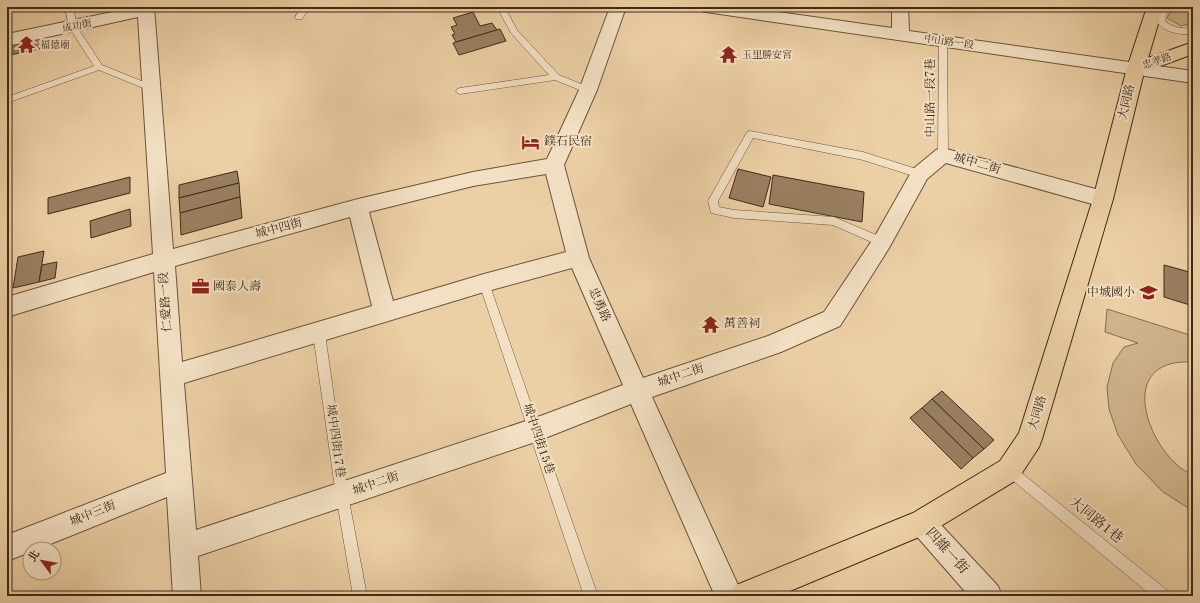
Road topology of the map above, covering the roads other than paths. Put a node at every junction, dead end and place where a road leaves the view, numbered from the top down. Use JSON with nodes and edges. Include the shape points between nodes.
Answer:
{"nodes":[{"id":1,"x":69,"y":7,"type":"edge"},
{"id":2,"x":306,"y":7,"type":"edge"},
{"id":3,"x":503,"y":7,"type":"edge"},
{"id":4,"x":618,"y":7,"type":"edge"},
{"id":5,"x":706,"y":7,"type":"edge"},
{"id":6,"x":900,"y":7,"type":"edge"},
{"id":7,"x":1155,"y":7,"type":"edge"},
{"id":8,"x":1164,"y":7,"type":"edge"},
{"id":9,"x":146,"y":8,"type":"edge"},
{"id":10,"x":299,"y":17,"type":"dead end"},
{"id":11,"x":73,"y":27,"type":"junction"},
{"id":12,"x":1193,"y":32,"type":"edge"},
{"id":13,"x":901,"y":36,"type":"junction"},
{"id":14,"x":7,"y":40,"type":"edge"},
{"id":15,"x":943,"y":41,"type":"junction"},
{"id":16,"x":1193,"y":48,"type":"edge"},
{"id":17,"x":99,"y":66,"type":"junction"},
{"id":18,"x":1136,"y":68,"type":"junction"},
{"id":19,"x":556,"y":77,"type":"junction"},
{"id":20,"x":1193,"y":77,"type":"edge"},
{"id":21,"x":151,"y":88,"type":"junction"},
{"id":22,"x":588,"y":90,"type":"junction"},
{"id":23,"x":460,"y":91,"type":"dead end"},
{"id":24,"x":7,"y":100,"type":"edge"},
{"id":25,"x":943,"y":155,"type":"junction"},
{"id":26,"x":554,"y":166,"type":"junction"},
{"id":27,"x":920,"y":174,"type":"junction"},
{"id":28,"x":1103,"y":199,"type":"junction"},
{"id":29,"x":358,"y":207,"type":"junction"},
{"id":30,"x":882,"y":242,"type":"junction"},
{"id":31,"x":578,"y":258,"type":"junction"},
{"id":32,"x":163,"y":260,"type":"junction"},
{"id":33,"x":484,"y":283,"type":"junction"},
{"id":34,"x":7,"y":306,"type":"edge"},
{"id":35,"x":385,"y":313,"type":"junction"},
{"id":36,"x":319,"y":334,"type":"junction"},
{"id":37,"x":171,"y":376,"type":"junction"},
{"id":38,"x":636,"y":391,"type":"junction"},
{"id":39,"x":535,"y":430,"type":"junction"},
{"id":40,"x":1009,"y":470,"type":"junction"},
{"id":41,"x":179,"y":480,"type":"junction"},
{"id":42,"x":342,"y":495,"type":"junction"},
{"id":43,"x":922,"y":523,"type":"junction"},
{"id":44,"x":7,"y":548,"type":"edge"},
{"id":45,"x":183,"y":548,"type":"junction"},
{"id":46,"x":187,"y":596,"type":"edge"},
{"id":47,"x":360,"y":596,"type":"edge"},
{"id":48,"x":591,"y":596,"type":"edge"},
{"id":49,"x":729,"y":596,"type":"edge"},
{"id":50,"x":744,"y":596,"type":"edge"},
{"id":51,"x":988,"y":596,"type":"edge"},
{"id":52,"x":1163,"y":596,"type":"edge"}],
"edges":[{"from":1,"to":11,"type":"lane"},
{"from":2,"to":10,"type":"lane"},
{"from":3,"to":19,"type":"lane","via":[[502,11],[514,31]]},
{"from":4,"to":22,"type":"street"},
{"from":5,"to":13,"type":"street","name":"中山路一段"},
{"from":6,"to":13,"type":"street"},
{"from":7,"to":18,"type":"main road","name":"忠孝路"},
{"from":8,"to":12,"type":"lane","via":[[1162,22],[1166,27],[1181,32]]},
{"from":9,"to":11,"type":"street","name":"成功街"},
{"from":9,"to":21,"type":"street","name":"仁愛路一段"},
{"from":11,"to":14,"type":"street","name":"成功街"},
{"from":11,"to":17,"type":"lane"},
{"from":13,"to":15,"type":"street","name":"中山路一段"},
{"from":15,"to":18,"type":"street","name":"中山路一段"},
{"from":15,"to":25,"type":"lane","name":"中山路一段7巷"},
{"from":16,"to":18,"type":"main road","name":"忠孝路"},
{"from":17,"to":21,"type":"lane"},
{"from":17,"to":24,"type":"lane"},
{"from":18,"to":20,"type":"street","name":"中山路一段"},
{"from":18,"to":28,"type":"main road","name":"大同路"},
{"from":19,"to":22,"type":"lane"},
{"from":19,"to":23,"type":"lane"},
{"from":21,"to":32,"type":"street","name":"仁愛路一段"},
{"from":22,"to":26,"type":"street"},
{"from":25,"to":27,"type":"street","name":"城中二街"},
{"from":25,"to":28,"type":"street","name":"城中二街"},
{"from":26,"to":29,"type":"street","name":"城中四街","via":[[473,179]]},
{"from":26,"to":31,"type":"street","name":"忠勇路"},
{"from":27,"to":30,"type":"street","name":"城中二街"},
{"from":27,"to":30,"type":"lane","via":[[863,156],[750,134],[713,201],[715,210],[734,214],[834,222]]},
{"from":28,"to":40,"type":"main road","name":"大同路","via":[[1030,439]]},
{"from":29,"to":32,"type":"street","name":"城中四街"},
{"from":29,"to":35,"type":"street"},
{"from":30,"to":38,"type":"street","name":"城中二街","via":[[832,319],[772,345]]},
{"from":31,"to":33,"type":"street"},
{"from":31,"to":38,"type":"street","name":"忠勇路"},
{"from":32,"to":34,"type":"street","name":"城中四街"},
{"from":32,"to":37,"type":"street","name":"仁愛路一段"},
{"from":33,"to":35,"type":"street"},
{"from":33,"to":39,"type":"lane","name":"城中四街15巷"},
{"from":35,"to":36,"type":"street"},
{"from":36,"to":37,"type":"street"},
{"from":36,"to":42,"type":"lane","name":"城中四街17巷"},
{"from":37,"to":41,"type":"street","name":"仁愛路一段"},
{"from":38,"to":39,"type":"street","name":"城中二街"},
{"from":38,"to":49,"type":"street","name":"忠勇路"},
{"from":39,"to":42,"type":"street","name":"城中二街"},
{"from":39,"to":48,"type":"lane","name":"城中四街15巷"},
{"from":40,"to":43,"type":"main road","name":"大同路"},
{"from":40,"to":52,"type":"lane","name":"大同路1巷"},
{"from":41,"to":44,"type":"street","name":"城中三街"},
{"from":41,"to":45,"type":"street","name":"仁愛路一段"},
{"from":42,"to":45,"type":"street","name":"城中二街"},
{"from":42,"to":47,"type":"lane","name":"城中四街17巷"},
{"from":43,"to":50,"type":"main road","name":"大同路"},
{"from":43,"to":51,"type":"street","name":"四維一街"},
{"from":45,"to":46,"type":"street","name":"仁愛路一段"}]}
